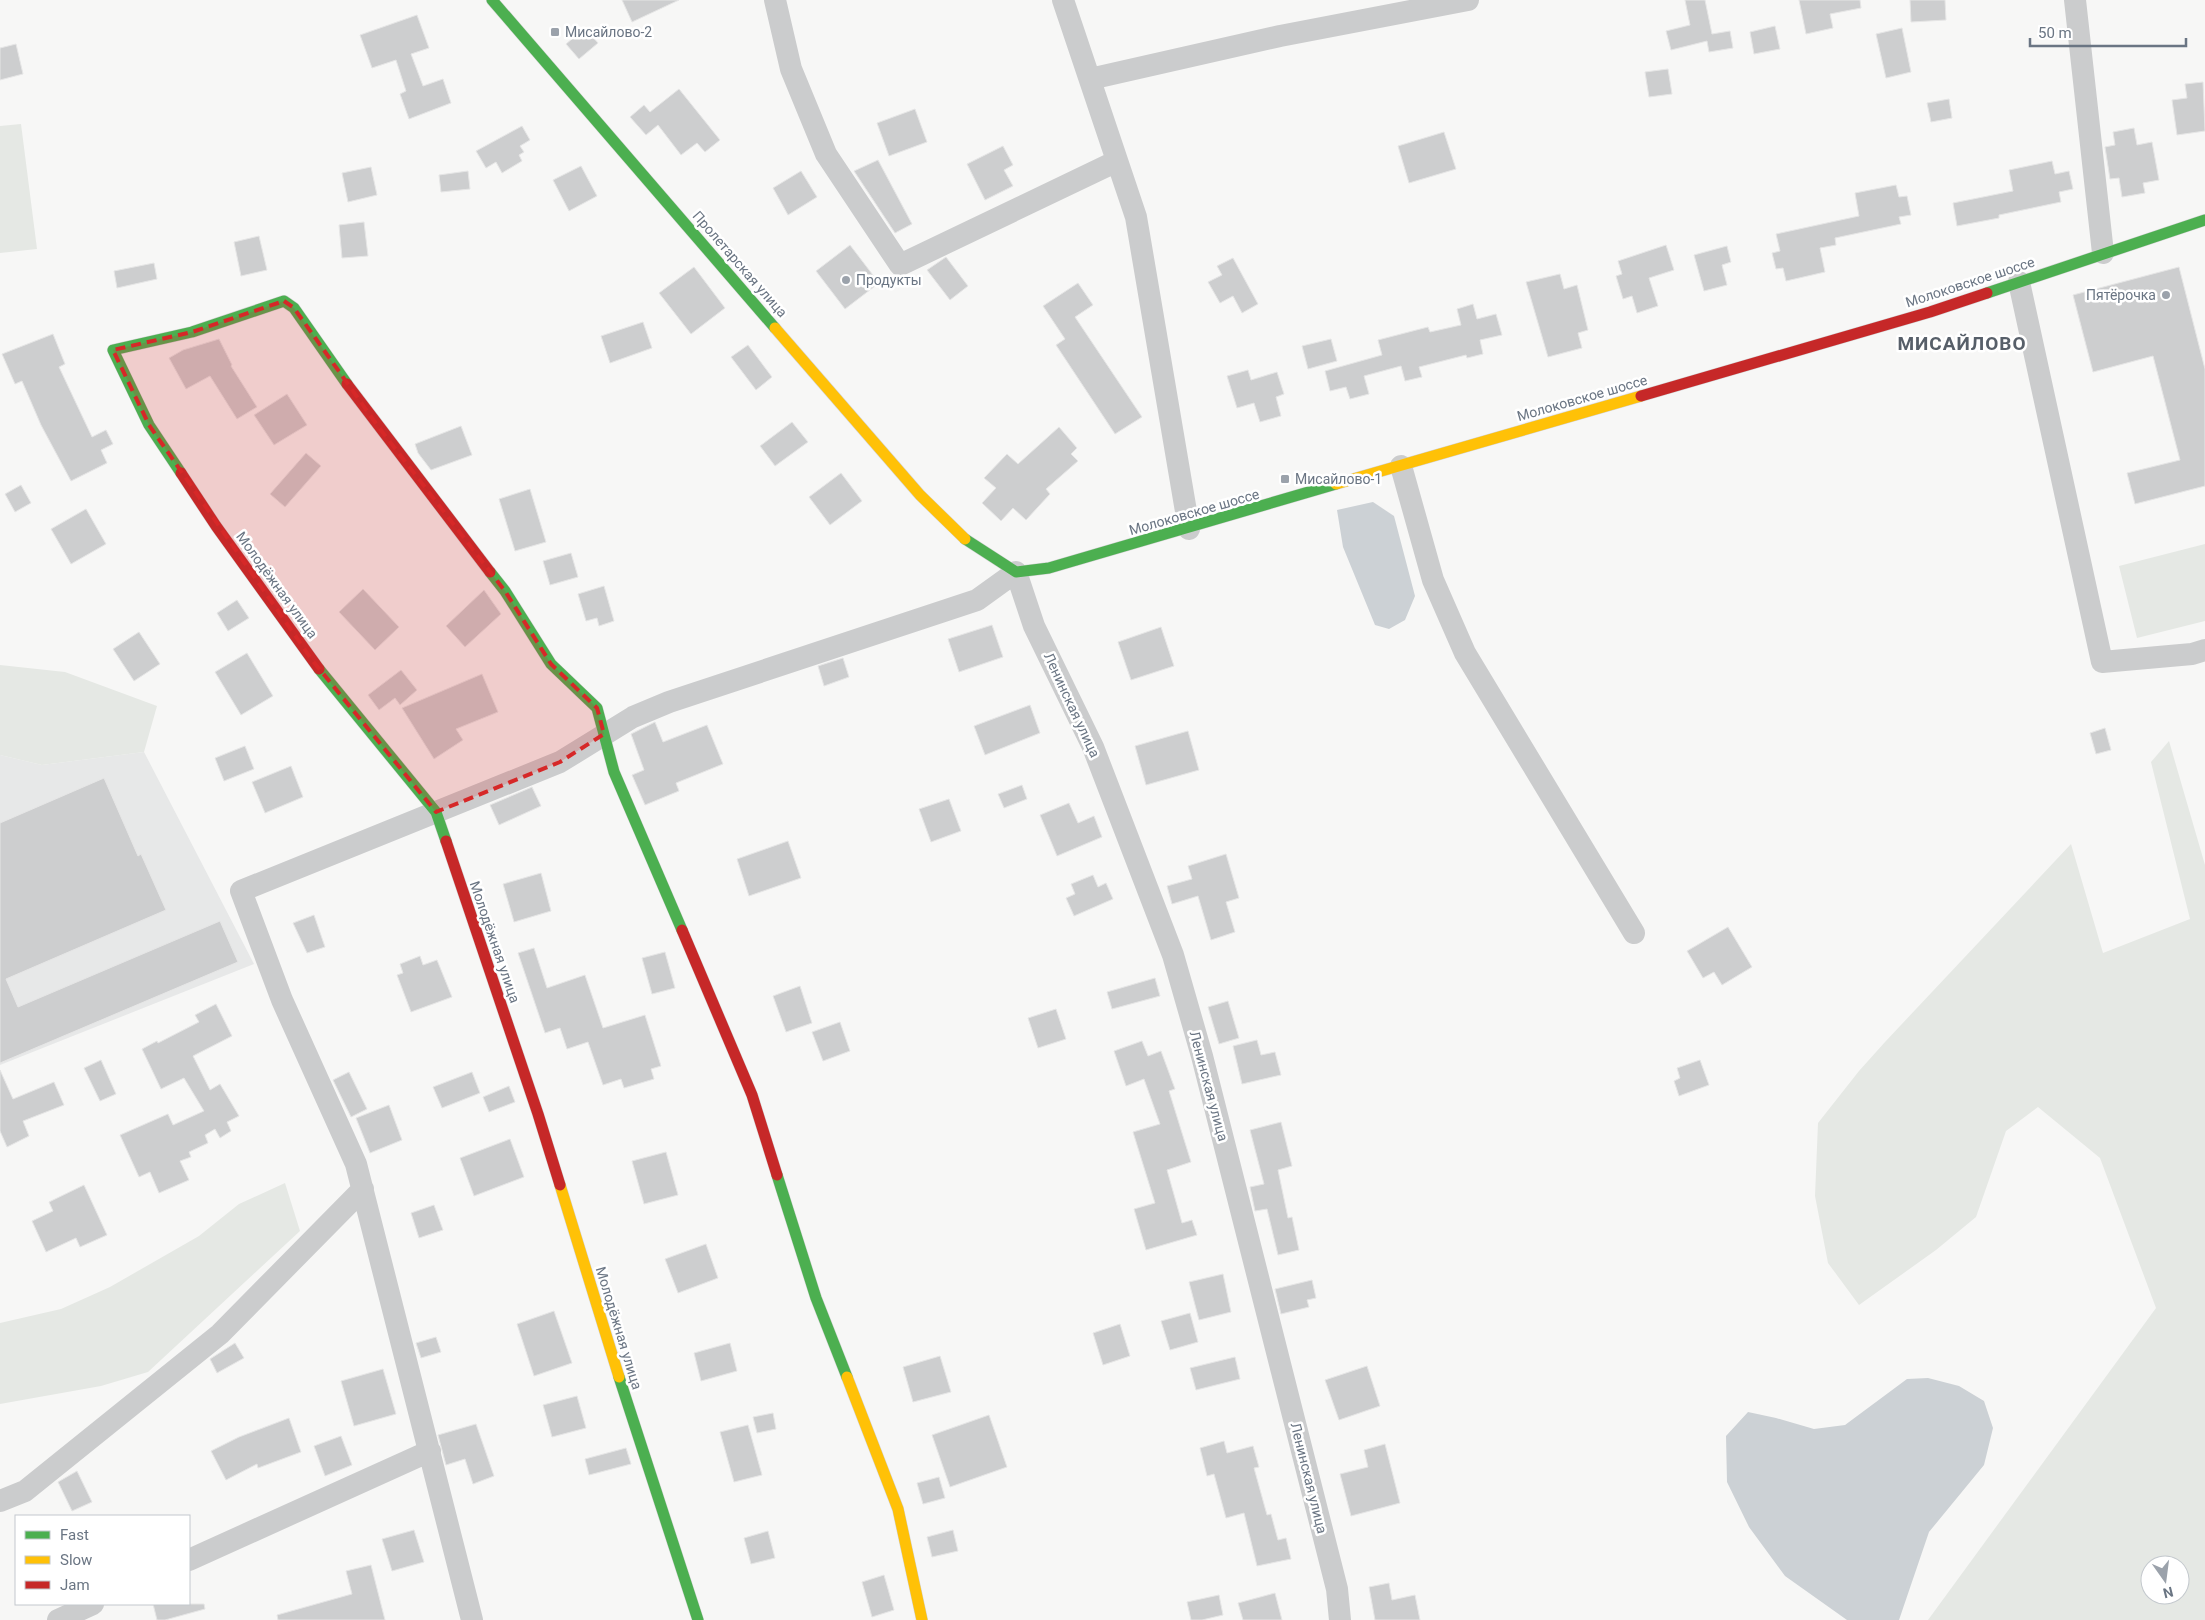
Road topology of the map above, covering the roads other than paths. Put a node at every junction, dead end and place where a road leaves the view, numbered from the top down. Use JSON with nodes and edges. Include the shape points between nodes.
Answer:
{"nodes":[{"id":1,"x":492,"y":0,"type":"edge"},
{"id":2,"x":775,"y":0,"type":"edge"},
{"id":3,"x":1063,"y":0,"type":"edge"},
{"id":4,"x":1468,"y":0,"type":"edge"},
{"id":5,"x":2075,"y":0,"type":"edge"},
{"id":6,"x":1090,"y":78,"type":"junction"},
{"id":7,"x":1117,"y":161,"type":"junction"},
{"id":8,"x":2205,"y":220,"type":"edge"},
{"id":9,"x":2103,"y":253,"type":"junction"},
{"id":10,"x":2019,"y":282,"type":"junction"},
{"id":11,"x":1401,"y":466,"type":"junction"},
{"id":12,"x":1189,"y":529,"type":"junction"},
{"id":13,"x":1016,"y":572,"type":"junction"},
{"id":14,"x":2205,"y":650,"type":"edge"},
{"id":15,"x":604,"y":734,"type":"junction"},
{"id":16,"x":436,"y":812,"type":"junction"},
{"id":17,"x":1634,"y":933,"type":"dead end"},
{"id":18,"x":363,"y":1190,"type":"junction"},
{"id":19,"x":430,"y":1451,"type":"junction"},
{"id":20,"x":0,"y":1502,"type":"edge"},
{"id":21,"x":190,"y":1560,"type":"edge"},
{"id":22,"x":91,"y":1605,"type":"edge"},
{"id":23,"x":58,"y":1620,"type":"edge"},
{"id":24,"x":472,"y":1620,"type":"edge"},
{"id":25,"x":698,"y":1620,"type":"edge"},
{"id":26,"x":922,"y":1620,"type":"edge"},
{"id":27,"x":1340,"y":1620,"type":"edge"}],
"edges":[{"from":1,"to":13,"type":"street","name":"Пролетарская улица","via":[[920,495],[969,543]]},
{"from":2,"to":7,"type":"street","via":[[791,69],[826,154],[900,265]]},
{"from":3,"to":6,"type":"street"},
{"from":4,"to":6,"type":"street","via":[[1280,36]]},
{"from":5,"to":9,"type":"street"},
{"from":6,"to":7,"type":"street"},
{"from":7,"to":12,"type":"street","via":[[1136,217]]},
{"from":8,"to":9,"type":"street","name":"Молоковское шоссе"},
{"from":9,"to":10,"type":"street","name":"Молоковское шоссе"},
{"from":10,"to":11,"type":"street","name":"Молоковское шоссе","via":[[1930,312]]},
{"from":10,"to":14,"type":"street","via":[[2102,662]]},
{"from":11,"to":12,"type":"street","name":"Молоковское шоссе"},
{"from":11,"to":17,"type":"street","via":[[1433,580],[1465,653]]},
{"from":12,"to":13,"type":"street","name":"Молоковское шоссе","via":[[1049,568]]},
{"from":13,"to":15,"type":"street","via":[[977,600],[669,702]]},
{"from":13,"to":27,"type":"street","name":"Ленинская улица","via":[[1034,626],[1093,747],[1173,956],[1204,1066],[1334,1580]]},
{"from":15,"to":16,"type":"street","via":[[560,762]]},
{"from":15,"to":16,"type":"street","name":"Молодёжная улица","via":[[597,708],[551,664],[505,591],[377,425],[294,308],[284,301],[192,332],[113,350],[149,425],[216,526],[312,660]]},
{"from":15,"to":26,"type":"street","via":[[614,772],[752,1095],[816,1298],[898,1509]]},
{"from":16,"to":18,"type":"street","via":[[241,891],[282,1000],[356,1164]]},
{"from":16,"to":25,"type":"street","name":"Молодёжная улица","via":[[538,1114]]},
{"from":18,"to":19,"type":"street"},
{"from":18,"to":20,"type":"street","via":[[220,1334],[25,1491]]},
{"from":19,"to":21,"type":"street"},
{"from":19,"to":24,"type":"street"},
{"from":22,"to":23,"type":"street"}]}
